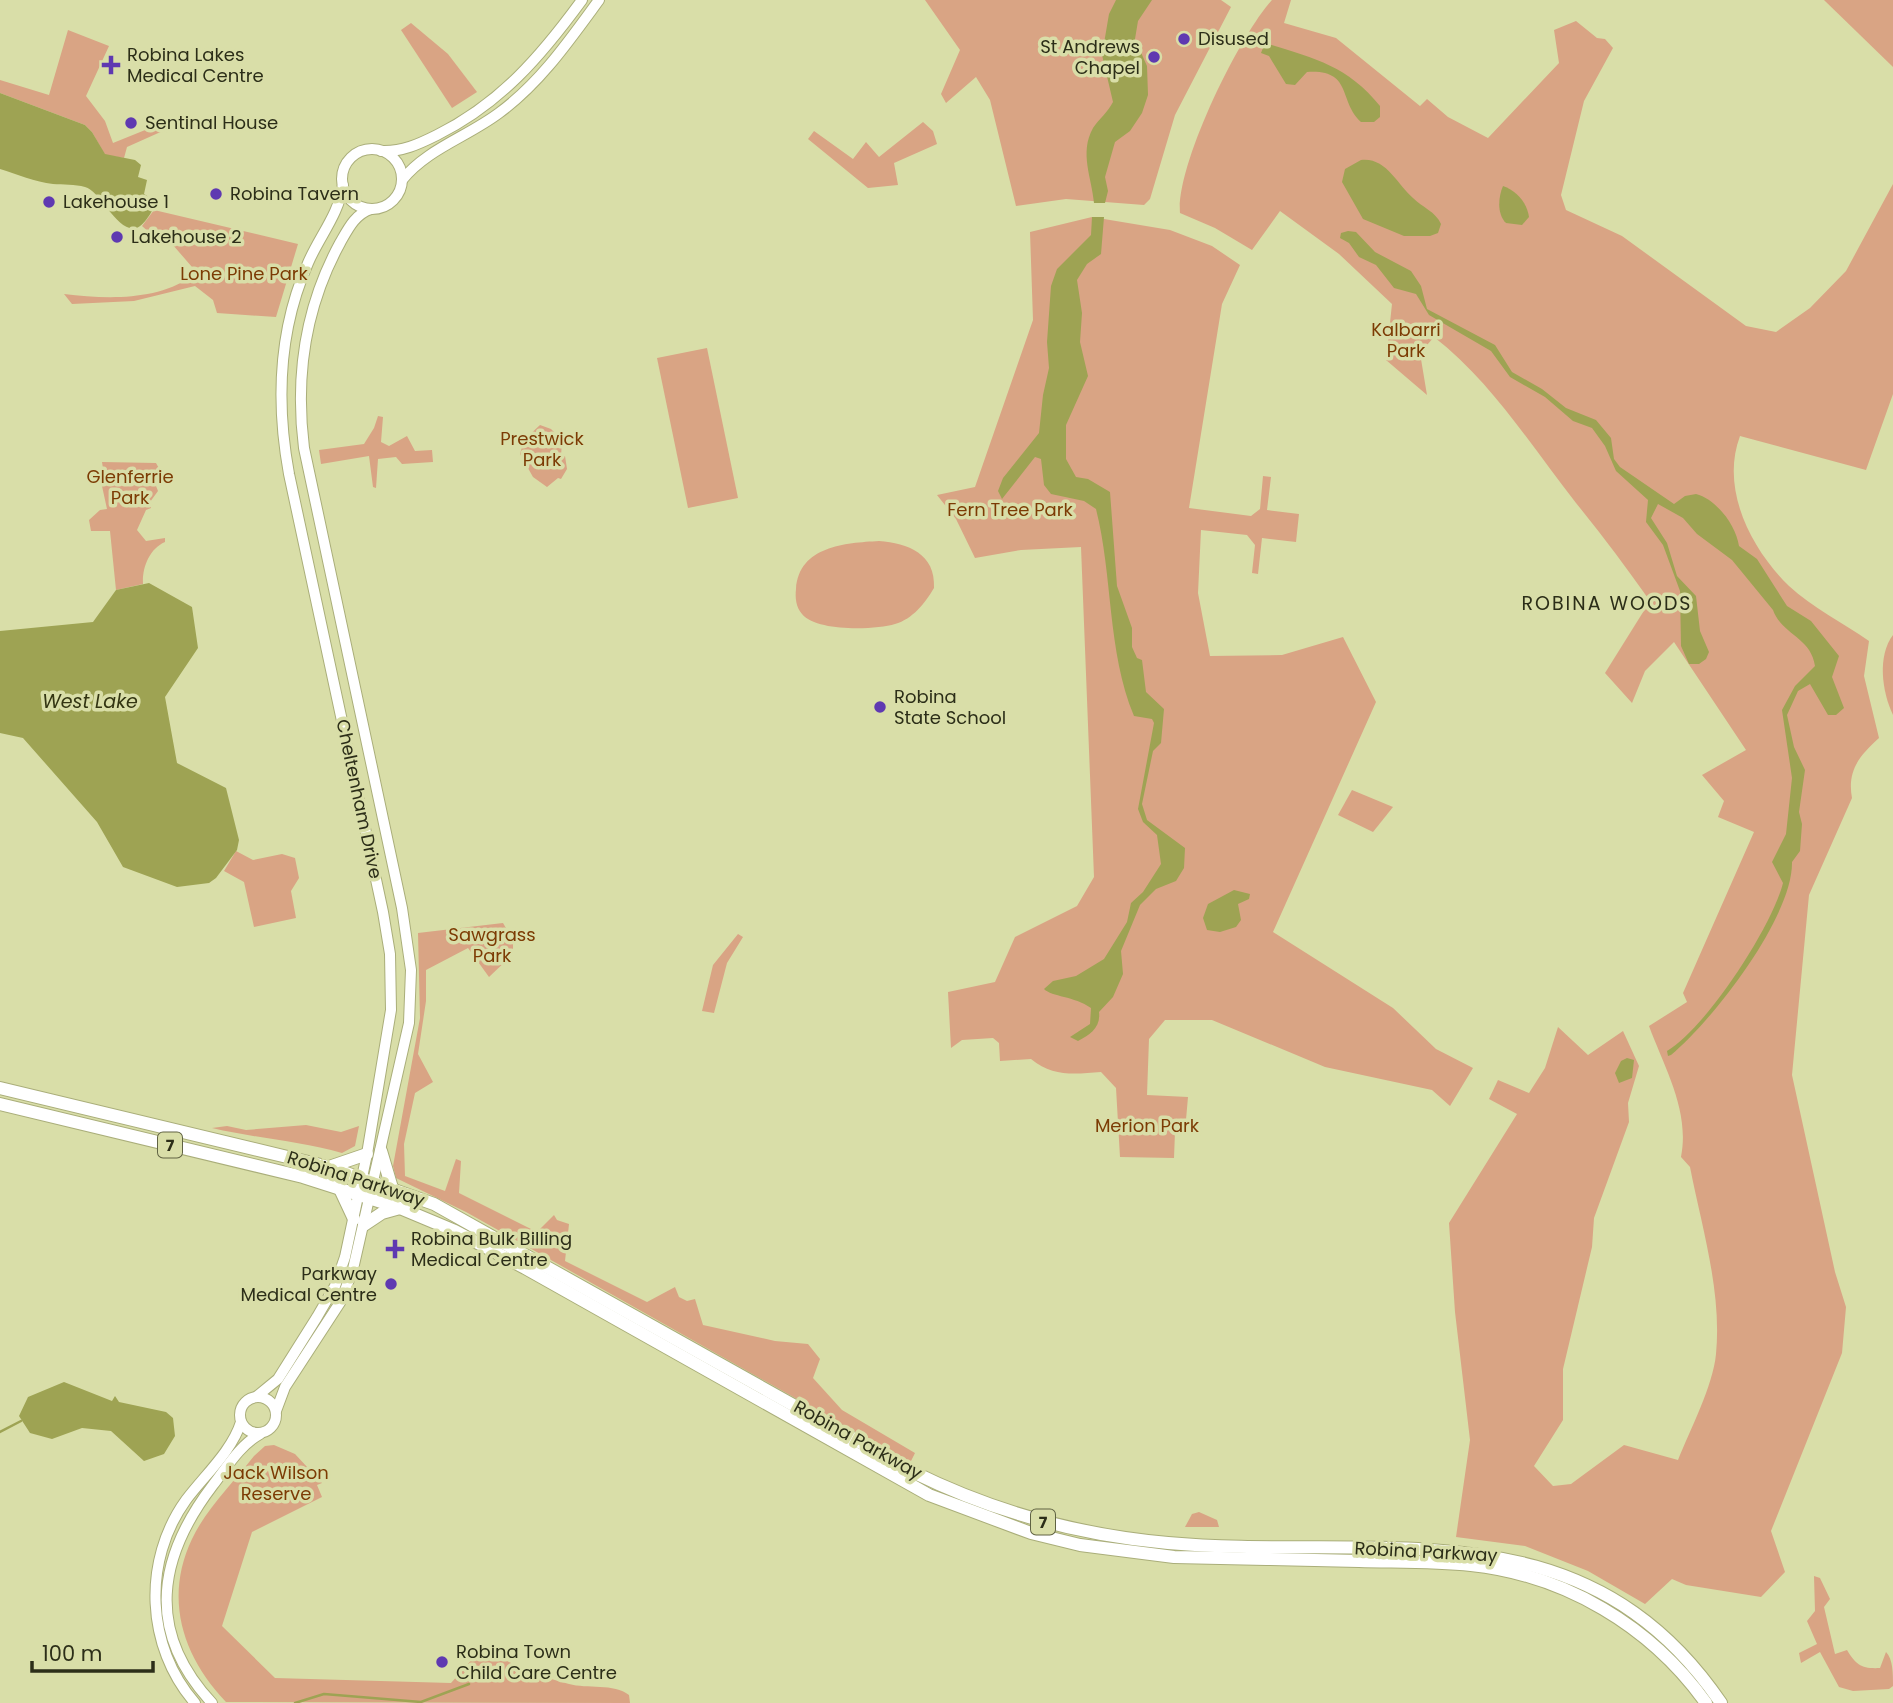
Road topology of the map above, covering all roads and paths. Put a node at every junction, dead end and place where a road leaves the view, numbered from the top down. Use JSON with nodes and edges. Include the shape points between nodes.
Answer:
{"nodes":[{"id":1,"x":582,"y":0,"type":"edge"},
{"id":2,"x":599,"y":0,"type":"edge"},
{"id":3,"x":381,"y":151,"type":"junction"},
{"id":4,"x":402,"y":180,"type":"junction"},
{"id":5,"x":343,"y":185,"type":"junction"},
{"id":6,"x":371,"y":209,"type":"junction"},
{"id":7,"x":0,"y":1088,"type":"edge"},
{"id":8,"x":0,"y":1104,"type":"edge"},
{"id":9,"x":382,"y":1151,"type":"junction"},
{"id":10,"x":367,"y":1154,"type":"junction"},
{"id":11,"x":329,"y":1167,"type":"junction"},
{"id":12,"x":369,"y":1179,"type":"junction"},
{"id":13,"x":339,"y":1187,"type":"junction"},
{"id":14,"x":392,"y":1188,"type":"junction"},
{"id":15,"x":365,"y":1195,"type":"junction"},
{"id":16,"x":400,"y":1208,"type":"junction"},
{"id":17,"x":359,"y":1222,"type":"junction"},
{"id":18,"x":256,"y":1397,"type":"junction"},
{"id":19,"x":276,"y":1411,"type":"junction"},
{"id":20,"x":241,"y":1422,"type":"junction"},
{"id":21,"x":260,"y":1434,"type":"junction"},
{"id":22,"x":195,"y":1703,"type":"edge"},
{"id":23,"x":212,"y":1703,"type":"edge"},
{"id":24,"x":1706,"y":1703,"type":"edge"},
{"id":25,"x":1721,"y":1703,"type":"edge"}],
"edges":[{"from":1,"to":3,"type":"main road","via":[[532,65],[485,107],[415,145]]},
{"from":2,"to":4,"type":"main road","via":[[551,65],[522,94],[480,127],[428,155]]},
{"from":3,"to":4,"type":"main road","via":[[396,162]]},
{"from":3,"to":5,"type":"main road","via":[[365,150],[352,157],[344,170]]},
{"from":4,"to":6,"type":"main road","via":[[391,202]]},
{"from":5,"to":6,"type":"main road","via":[[351,200]]},
{"from":5,"to":10,"type":"main road","name":"Cheltenham Drive","via":[[339,205],[295,296],[282,359],[281,413],[289,474],[390,954],[391,1010]]},
{"from":6,"to":9,"type":"main road","name":"Cheltenham Drive","via":[[350,225],[316,298],[304,348],[300,401],[304,448],[409,951],[409,1023]]},
{"from":7,"to":11,"type":"main road","name":"Robina Parkway","number":"7"},
{"from":8,"to":13,"type":"main road","name":"Robina Parkway","number":"7"},
{"from":9,"to":12,"type":"main road","name":"Cheltenham Drive"},
{"from":9,"to":14,"type":"main road"},
{"from":10,"to":11,"type":"main road"},
{"from":10,"to":12,"type":"main road","name":"Cheltenham Drive"},
{"from":11,"to":12,"type":"main road","name":"Robina Parkway","number":"7"},
{"from":12,"to":14,"type":"main road","name":"Robina Parkway","number":"7"},
{"from":12,"to":15,"type":"main road","name":"Cheltenham Drive"},
{"from":13,"to":15,"type":"main road","name":"Robina Parkway","number":"7"},
{"from":13,"to":17,"type":"main road"},
{"from":14,"to":25,"type":"main road","name":"Robina Parkway","number":"7","via":[[460,1216],[913,1472],[978,1501],[1058,1526],[1146,1541],[1464,1551],[1523,1561],[1582,1582],[1636,1614],[1674,1646]]},
{"from":15,"to":16,"type":"main road","name":"Robina Parkway","number":"7"},
{"from":15,"to":17,"type":"main road","name":"Cheltenham Drive"},
{"from":16,"to":17,"type":"main road"},
{"from":16,"to":24,"type":"main road","name":"Robina Parkway","number":"7","via":[[468,1238],[880,1469],[979,1516],[1031,1534],[1130,1553],[1453,1564],[1519,1574],[1574,1593],[1612,1613],[1671,1661]]},
{"from":17,"to":18,"type":"main road","name":"Cheltenham Drive","via":[[335,1286],[278,1379]]},
{"from":17,"to":19,"type":"main road","name":"Cheltenham Drive","via":[[347,1290],[285,1387]]},
{"from":18,"to":19,"type":"main road","via":[[267,1399]]},
{"from":18,"to":20,"type":"main road","via":[[243,1406]]},
{"from":19,"to":21,"type":"main road","via":[[273,1426]]},
{"from":20,"to":21,"type":"main road"},
{"from":20,"to":22,"type":"main road","via":[[179,1510],[163,1545],[156,1578],[155,1611],[164,1649]]},
{"from":21,"to":23,"type":"main road","via":[[246,1442],[192,1513],[179,1536],[168,1574],[173,1639],[190,1676]]}]}
